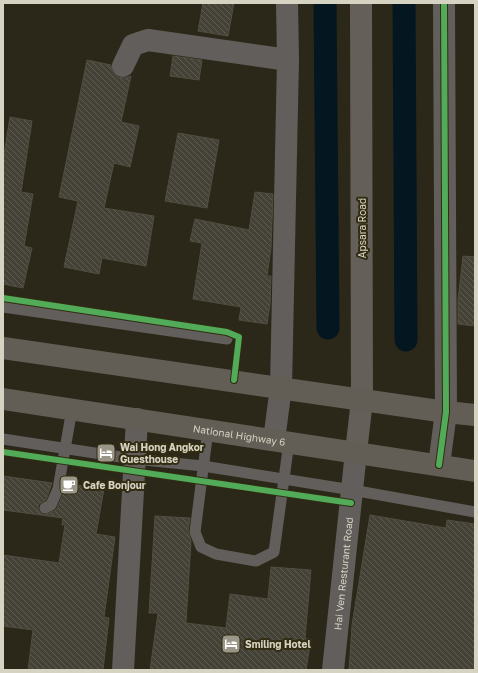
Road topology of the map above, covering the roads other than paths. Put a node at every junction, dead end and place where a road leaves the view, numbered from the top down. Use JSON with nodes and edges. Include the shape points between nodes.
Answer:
{"nodes":[{"id":1,"x":287,"y":3,"type":"edge"},
{"id":2,"x":361,"y":3,"type":"edge"},
{"id":3,"x":444,"y":3,"type":"edge"},
{"id":4,"x":288,"y":60,"type":"junction"},
{"id":5,"x":123,"y":66,"type":"dead end"},
{"id":6,"x":3,"y":307,"type":"edge"},
{"id":7,"x":227,"y":339,"type":"dead end"},
{"id":8,"x":3,"y":348,"type":"edge"},
{"id":9,"x":282,"y":388,"type":"junction"},
{"id":10,"x":3,"y":399,"type":"edge"},
{"id":11,"x":362,"y":400,"type":"junction"},
{"id":12,"x":72,"y":409,"type":"junction"},
{"id":13,"x":446,"y":412,"type":"junction"},
{"id":14,"x":475,"y":415,"type":"edge"},
{"id":15,"x":137,"y":419,"type":"junction"},
{"id":16,"x":208,"y":430,"type":"junction"},
{"id":17,"x":3,"y":439,"type":"edge"},
{"id":18,"x":281,"y":441,"type":"junction"},
{"id":19,"x":65,"y":449,"type":"junction"},
{"id":20,"x":356,"y":452,"type":"junction"},
{"id":21,"x":134,"y":459,"type":"junction"},
{"id":22,"x":439,"y":465,"type":"junction"},
{"id":23,"x":203,"y":466,"type":"junction"},
{"id":24,"x":475,"y":471,"type":"edge"},
{"id":25,"x":284,"y":479,"type":"junction"},
{"id":26,"x":352,"y":490,"type":"junction"},
{"id":27,"x":46,"y":508,"type":"dead end"},
{"id":28,"x":475,"y":512,"type":"edge"},
{"id":29,"x":123,"y":670,"type":"edge"},
{"id":30,"x":333,"y":670,"type":"edge"}],
"edges":[{"from":1,"to":4,"type":"street"},
{"from":2,"to":11,"type":"main road","name":"Apsara Road"},
{"from":3,"to":13,"type":"street"},
{"from":4,"to":5,"type":"street","via":[[148,40],[133,45]]},
{"from":4,"to":9,"type":"street"},
{"from":6,"to":7,"type":"lane"},
{"from":8,"to":9,"type":"main road"},
{"from":9,"to":11,"type":"main road"},
{"from":9,"to":18,"type":"street"},
{"from":10,"to":12,"type":"main road","name":"National Highway 6"},
{"from":11,"to":13,"type":"main road"},
{"from":11,"to":20,"type":"main road","name":"Apsara Road"},
{"from":12,"to":15,"type":"main road","name":"National Highway 6"},
{"from":12,"to":19,"type":"lane"},
{"from":13,"to":14,"type":"main road"},
{"from":13,"to":22,"type":"street"},
{"from":15,"to":16,"type":"main road","name":"National Highway 6"},
{"from":15,"to":21,"type":"street"},
{"from":16,"to":18,"type":"main road","name":"National Highway 6"},
{"from":16,"to":23,"type":"lane"},
{"from":17,"to":19,"type":"lane"},
{"from":18,"to":20,"type":"main road","name":"National Highway 6"},
{"from":18,"to":25,"type":"lane"},
{"from":19,"to":21,"type":"lane"},
{"from":19,"to":27,"type":"lane","via":[[58,489],[51,505]]},
{"from":20,"to":22,"type":"main road","name":"National Highway 6"},
{"from":20,"to":26,"type":"street","name":"Hai Ven Resturant Road"},
{"from":21,"to":23,"type":"lane"},
{"from":21,"to":29,"type":"street"},
{"from":22,"to":24,"type":"main road","name":"National Highway 6"},
{"from":23,"to":25,"type":"lane"},
{"from":23,"to":25,"type":"lane","via":[[195,532],[200,547],[216,554],[256,561],[274,552]]},
{"from":25,"to":26,"type":"lane"},
{"from":26,"to":28,"type":"lane"},
{"from":26,"to":30,"type":"street","name":"Hai Ven Resturant Road"}]}
